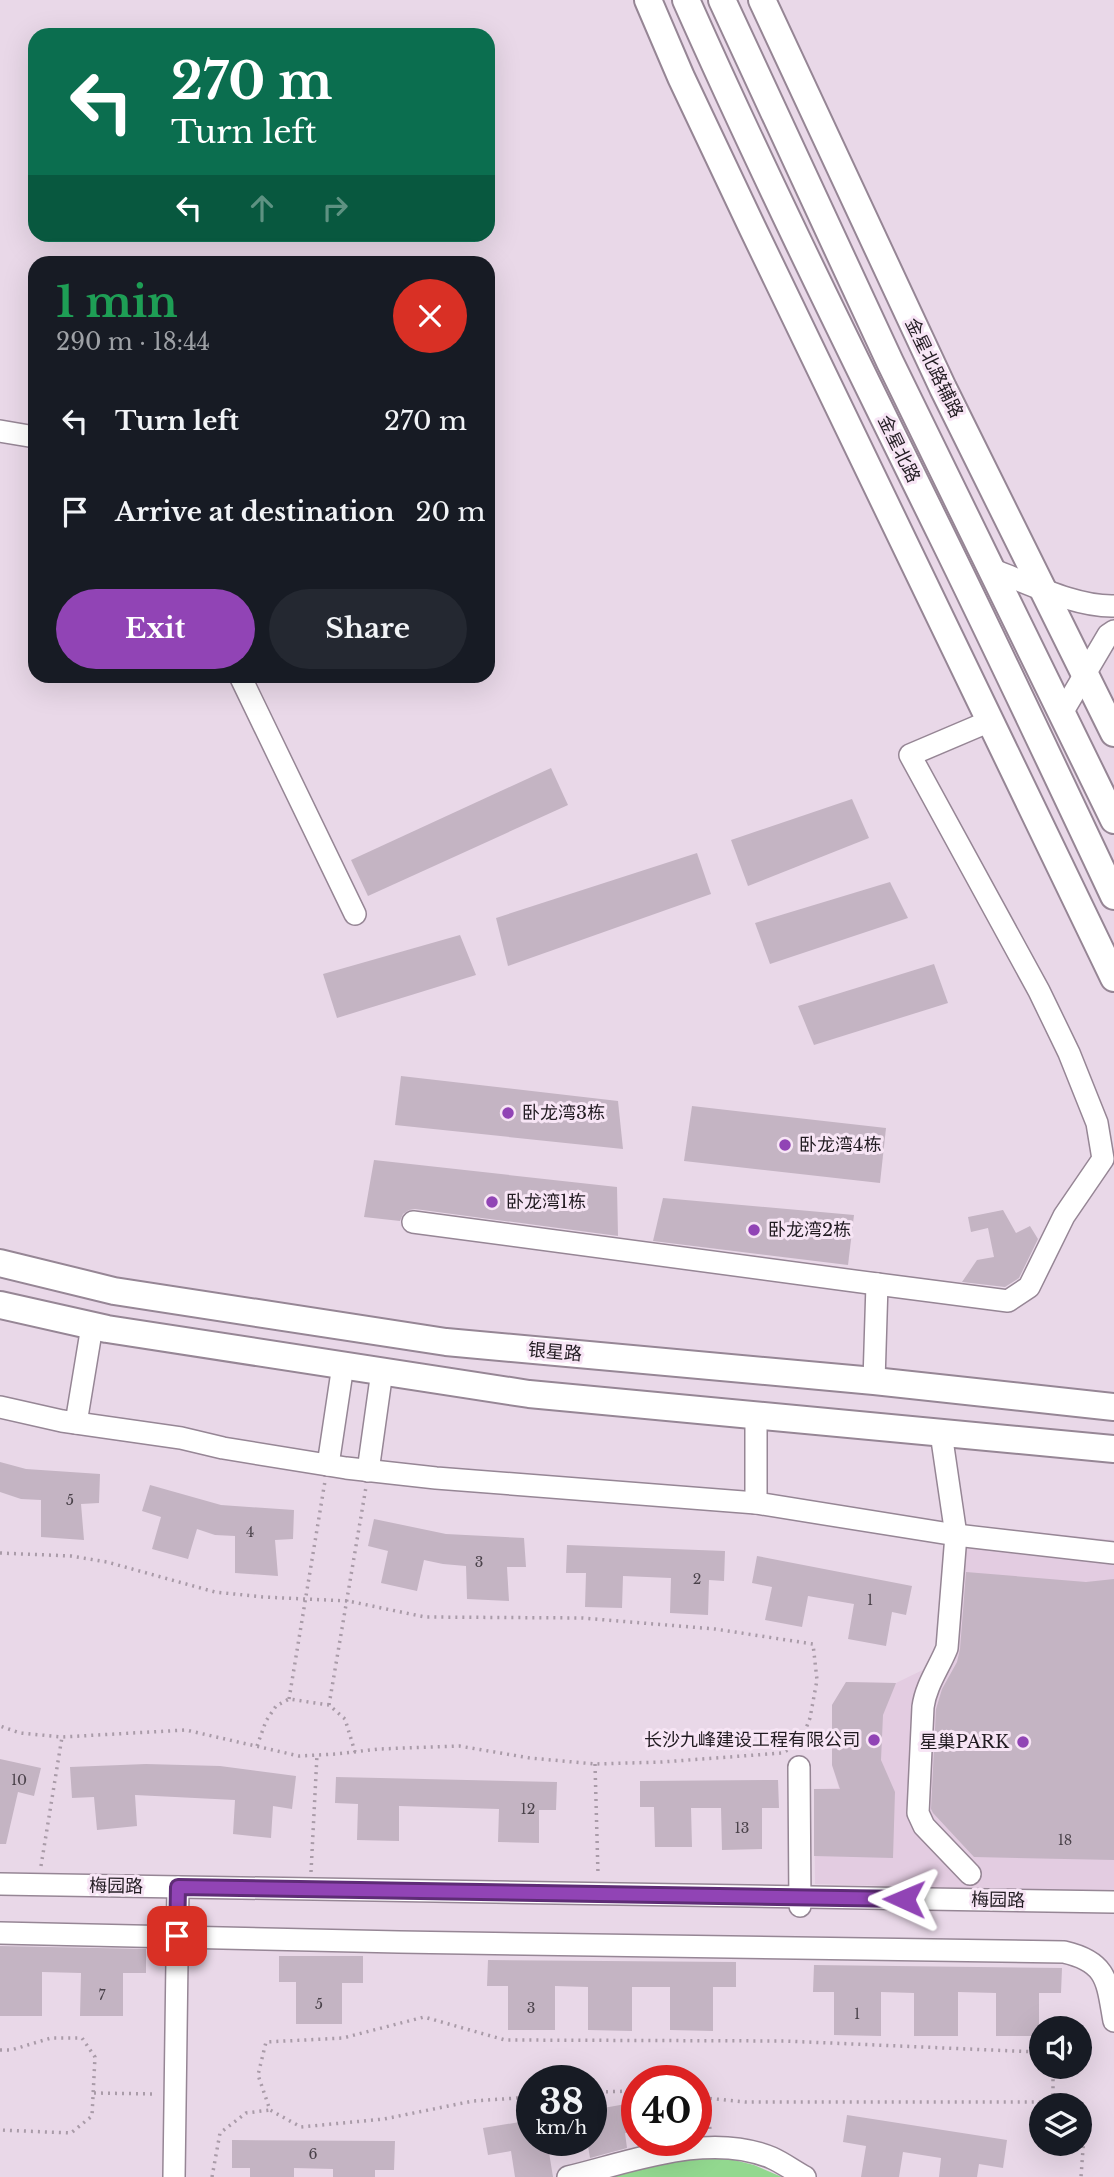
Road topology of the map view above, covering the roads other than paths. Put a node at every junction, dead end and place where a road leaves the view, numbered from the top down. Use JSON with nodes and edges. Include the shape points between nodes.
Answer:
{"nodes":[{"id":1,"x":648,"y":0,"type":"edge"},
{"id":2,"x":686,"y":0,"type":"edge"},
{"id":3,"x":722,"y":0,"type":"edge"},
{"id":4,"x":762,"y":0,"type":"edge"},
{"id":5,"x":0,"y":431,"type":"edge"},
{"id":6,"x":28,"y":437,"type":"edge"},
{"id":7,"x":993,"y":570,"type":"junction"},
{"id":8,"x":1041,"y":588,"type":"junction"},
{"id":9,"x":1114,"y":606,"type":"edge"},
{"id":10,"x":1114,"y":631,"type":"edge"},
{"id":11,"x":1085,"y":675,"type":"junction"},
{"id":12,"x":243,"y":683,"type":"edge"},
{"id":13,"x":1062,"y":713,"type":"junction"},
{"id":14,"x":990,"y":721,"type":"junction"},
{"id":15,"x":1114,"y":733,"type":"edge"},
{"id":16,"x":1114,"y":820,"type":"edge"},
{"id":17,"x":1114,"y":896,"type":"edge"},
{"id":18,"x":355,"y":914,"type":"dead end"},
{"id":19,"x":1114,"y":978,"type":"edge"},
{"id":20,"x":412,"y":1222,"type":"dead end"},
{"id":21,"x":0,"y":1263,"type":"edge"},
{"id":22,"x":877,"y":1284,"type":"junction"},
{"id":23,"x":0,"y":1305,"type":"edge"},
{"id":24,"x":92,"y":1326,"type":"junction"},
{"id":25,"x":343,"y":1365,"type":"junction"},
{"id":26,"x":382,"y":1371,"type":"junction"},
{"id":27,"x":874,"y":1381,"type":"junction"},
{"id":28,"x":0,"y":1407,"type":"edge"},
{"id":29,"x":1114,"y":1407,"type":"edge"},
{"id":30,"x":756,"y":1415,"type":"junction"},
{"id":31,"x":76,"y":1423,"type":"junction"},
{"id":32,"x":941,"y":1433,"type":"junction"},
{"id":33,"x":1114,"y":1449,"type":"edge"},
{"id":34,"x":328,"y":1465,"type":"junction"},
{"id":35,"x":368,"y":1471,"type":"junction"},
{"id":36,"x":756,"y":1503,"type":"junction"},
{"id":37,"x":956,"y":1535,"type":"junction"},
{"id":38,"x":1114,"y":1553,"type":"edge"},
{"id":39,"x":799,"y":1767,"type":"dead end"},
{"id":40,"x":970,"y":1874,"type":"dead end"},
{"id":41,"x":0,"y":1884,"type":"edge"},
{"id":42,"x":178,"y":1891,"type":"junction"},
{"id":43,"x":0,"y":1893,"type":"edge"},
{"id":44,"x":800,"y":1901,"type":"junction"},
{"id":45,"x":1114,"y":1902,"type":"edge"},
{"id":46,"x":1114,"y":1911,"type":"edge"},
{"id":47,"x":0,"y":1933,"type":"edge"},
{"id":48,"x":177,"y":1936,"type":"junction"},
{"id":49,"x":1114,"y":2021,"type":"edge"},
{"id":50,"x":174,"y":2177,"type":"edge"},
{"id":51,"x":568,"y":2177,"type":"edge"},
{"id":52,"x":805,"y":2177,"type":"edge"}],
"edges":[{"from":1,"to":14,"type":"main road","via":[[710,139]]},
{"from":2,"to":17,"type":"main road","name":"金星北路"},
{"from":3,"to":7,"type":"main road","name":"金星北路","via":[[890,362]]},
{"from":4,"to":8,"type":"main road","name":"金星北路辅路"},
{"from":5,"to":6,"type":"street"},
{"from":7,"to":8,"type":"street"},
{"from":7,"to":13,"type":"main road","name":"金星北路"},
{"from":8,"to":9,"type":"street","via":[[1102,607]]},
{"from":8,"to":11,"type":"main road","name":"金星北路辅路"},
{"from":10,"to":11,"type":"street"},
{"from":11,"to":13,"type":"street"},
{"from":11,"to":15,"type":"main road","name":"金星北路辅路"},
{"from":12,"to":18,"type":"street"},
{"from":13,"to":16,"type":"main road","name":"金星北路"},
{"from":14,"to":19,"type":"main road"},
{"from":14,"to":22,"type":"street","via":[[911,755],[1069,1053],[1097,1123],[1103,1159],[1064,1216],[1029,1287],[1008,1301]]},
{"from":20,"to":22,"type":"street"},
{"from":21,"to":27,"type":"main road","name":"银星路","via":[[114,1291],[446,1342]]},
{"from":22,"to":27,"type":"street"},
{"from":23,"to":24,"type":"main road"},
{"from":24,"to":25,"type":"main road"},
{"from":24,"to":31,"type":"street"},
{"from":25,"to":26,"type":"main road"},
{"from":25,"to":34,"type":"street"},
{"from":26,"to":30,"type":"main road","via":[[529,1394]]},
{"from":26,"to":35,"type":"street"},
{"from":27,"to":29,"type":"main road","name":"银星路"},
{"from":28,"to":31,"type":"street"},
{"from":30,"to":32,"type":"main road"},
{"from":30,"to":36,"type":"street"},
{"from":31,"to":34,"type":"street"},
{"from":32,"to":33,"type":"main road"},
{"from":32,"to":37,"type":"street"},
{"from":34,"to":35,"type":"street"},
{"from":35,"to":36,"type":"street"},
{"from":36,"to":37,"type":"street"},
{"from":37,"to":38,"type":"street"},
{"from":37,"to":40,"type":"street","via":[[947,1648],[925,1691],[917,1798],[924,1826]]},
{"from":39,"to":44,"type":"street"},
{"from":41,"to":42,"type":"street","name":"梅园路"},
{"from":42,"to":43,"type":"street","name":"梅园路"},
{"from":42,"to":44,"type":"street","name":"梅园路"},
{"from":42,"to":44,"type":"street","name":"梅园路","via":[[310,1889]]},
{"from":42,"to":48,"type":"street"},
{"from":44,"to":45,"type":"street","name":"梅园路"},
{"from":44,"to":46,"type":"street","name":"梅园路"},
{"from":47,"to":48,"type":"street"},
{"from":48,"to":49,"type":"street","via":[[1064,1952],[1081,1956],[1102,1972]]},
{"from":48,"to":50,"type":"street"},
{"from":51,"to":52,"type":"street","via":[[712,2146],[770,2157]]}]}
